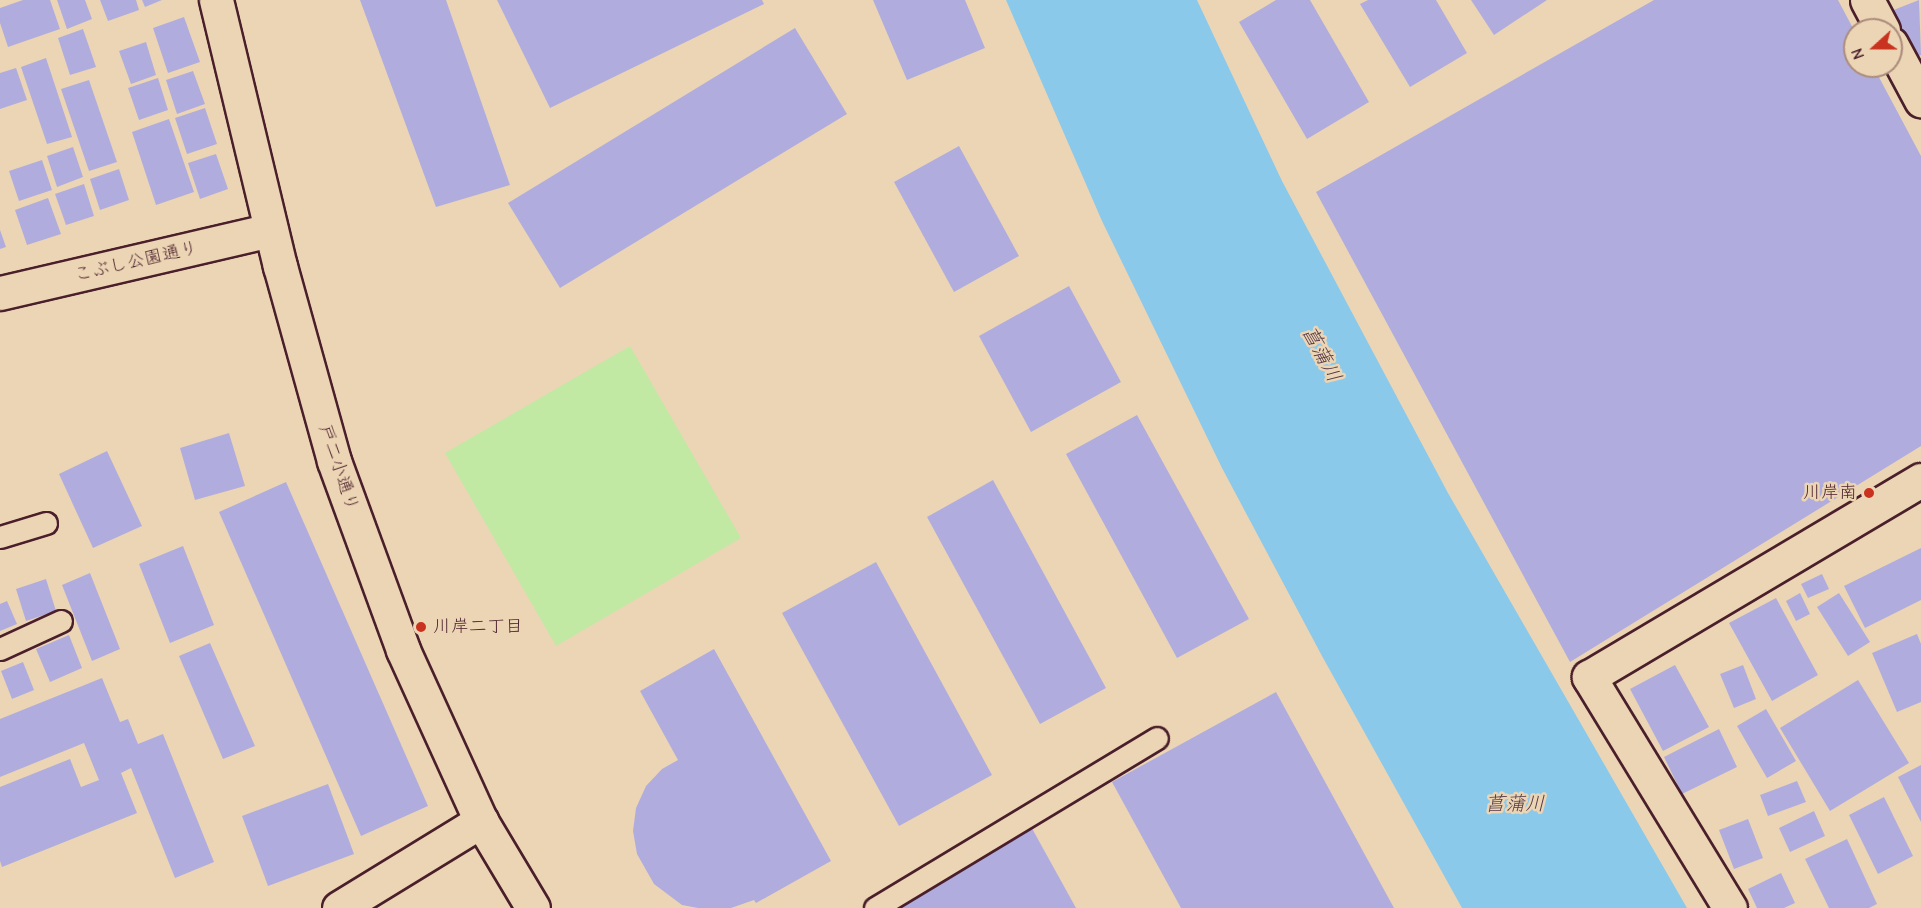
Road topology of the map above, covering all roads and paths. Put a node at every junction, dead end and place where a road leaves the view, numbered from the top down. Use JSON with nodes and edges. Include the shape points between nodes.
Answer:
{"nodes":[{"id":1,"x":216,"y":0,"type":"edge"},
{"id":2,"x":1867,"y":0,"type":"edge"},
{"id":3,"x":1877,"y":18,"type":"edge"},
{"id":4,"x":1903,"y":66,"type":"edge"},
{"id":5,"x":1921,"y":100,"type":"edge"},
{"id":6,"x":271,"y":230,"type":"junction"},
{"id":7,"x":0,"y":293,"type":"edge"},
{"id":8,"x":1921,"y":480,"type":"edge"},
{"id":9,"x":46,"y":523,"type":"dead end"},
{"id":10,"x":0,"y":537,"type":"edge"},
{"id":11,"x":61,"y":621,"type":"dead end"},
{"id":12,"x":0,"y":649,"type":"edge"},
{"id":13,"x":1157,"y":738,"type":"dead end"},
{"id":14,"x":481,"y":820,"type":"junction"},
{"id":15,"x":339,"y":908,"type":"edge"},
{"id":16,"x":533,"y":908,"type":"edge"},
{"id":17,"x":875,"y":908,"type":"edge"},
{"id":18,"x":1730,"y":908,"type":"edge"}],
"edges":[{"from":1,"to":6,"type":"street","name":"戸二小通り"},
{"from":2,"to":3,"type":"street"},
{"from":4,"to":5,"type":"street"},
{"from":6,"to":7,"type":"street","name":"こぶし公園通り"},
{"from":6,"to":14,"type":"street","name":"戸二小通り","via":[[334,461],[403,650]]},
{"from":8,"to":18,"type":"street","via":[[1589,677]]},
{"from":9,"to":10,"type":"lane"},
{"from":11,"to":12,"type":"lane"},
{"from":13,"to":17,"type":"lane"},
{"from":14,"to":15,"type":"street"},
{"from":14,"to":16,"type":"street","name":"戸二小通り"}]}
